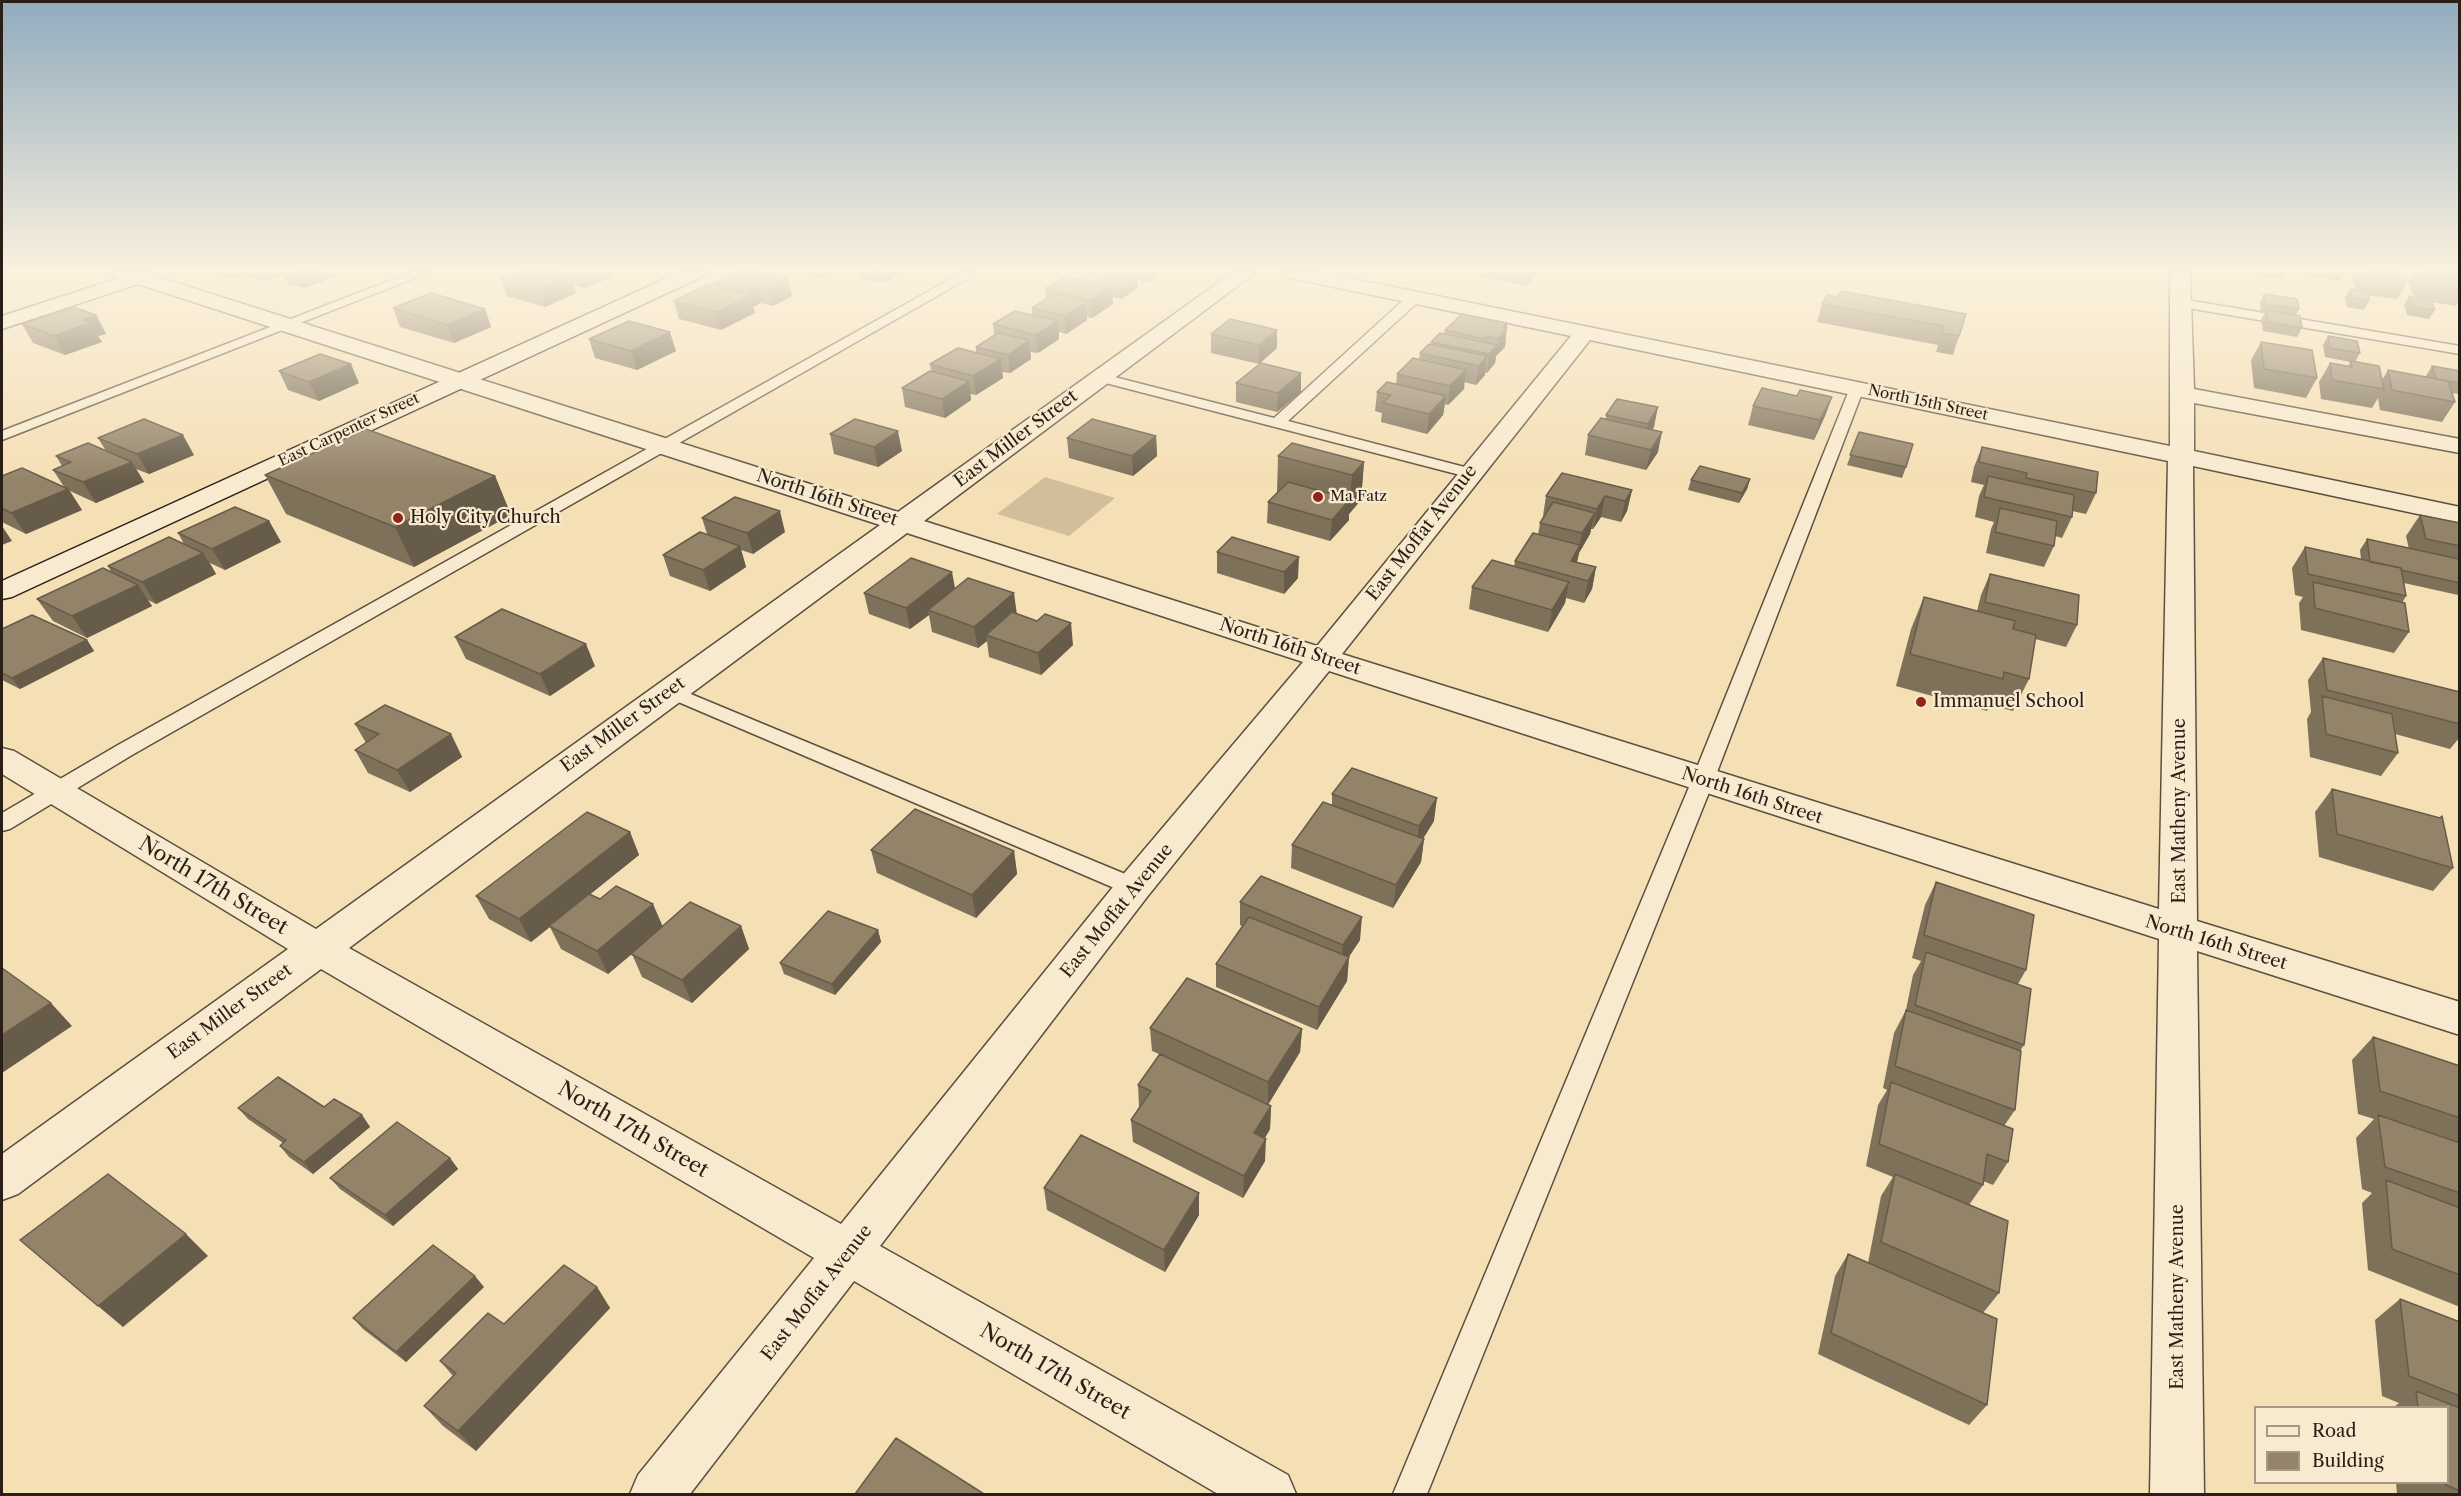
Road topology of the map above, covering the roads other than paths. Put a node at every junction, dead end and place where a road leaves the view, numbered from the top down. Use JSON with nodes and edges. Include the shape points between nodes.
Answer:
{"nodes":[{"id":1,"x":244,"y":342,"type":"edge"},
{"id":2,"x":339,"y":342,"type":"edge"},
{"id":3,"x":543,"y":342,"type":"edge"},
{"id":4,"x":850,"y":342,"type":"edge"},
{"id":5,"x":1149,"y":342,"type":"edge"},
{"id":6,"x":1366,"y":342,"type":"edge"},
{"id":7,"x":1577,"y":342,"type":"edge"},
{"id":8,"x":1628,"y":342,"type":"edge"},
{"id":9,"x":2181,"y":342,"type":"edge"},
{"id":10,"x":2411,"y":342,"type":"edge"},
{"id":11,"x":2460,"y":350,"type":"edge"},
{"id":12,"x":1100,"y":377,"type":"junction"},
{"id":13,"x":458,"y":380,"type":"junction"},
{"id":14,"x":1857,"y":388,"type":"junction"},
{"id":15,"x":2182,"y":394,"type":"junction"},
{"id":16,"x":1278,"y":422,"type":"junction"},
{"id":17,"x":2,"y":436,"type":"edge"},
{"id":18,"x":2460,"y":446,"type":"edge"},
{"id":19,"x":664,"y":447,"type":"junction"},
{"id":20,"x":2181,"y":455,"type":"junction"},
{"id":21,"x":1470,"y":472,"type":"junction"},
{"id":22,"x":2460,"y":515,"type":"edge"},
{"id":23,"x":903,"y":522,"type":"junction"},
{"id":24,"x":2,"y":591,"type":"edge"},
{"id":25,"x":1323,"y":658,"type":"junction"},
{"id":26,"x":669,"y":691,"type":"junction"},
{"id":27,"x":2,"y":759,"type":"edge"},
{"id":28,"x":1702,"y":780,"type":"junction"},
{"id":29,"x":58,"y":792,"type":"junction"},
{"id":30,"x":2,"y":823,"type":"edge"},
{"id":31,"x":1134,"y":887,"type":"junction"},
{"id":32,"x":2180,"y":932,"type":"junction"},
{"id":33,"x":317,"y":948,"type":"junction"},
{"id":34,"x":2460,"y":1019,"type":"edge"},
{"id":35,"x":2,"y":1180,"type":"edge"},
{"id":36,"x":848,"y":1253,"type":"junction"},
{"id":37,"x":657,"y":1494,"type":"edge"},
{"id":38,"x":1269,"y":1494,"type":"edge"},
{"id":39,"x":1410,"y":1494,"type":"edge"},
{"id":40,"x":2177,"y":1494,"type":"edge"}],
"edges":[{"from":1,"to":17,"type":"lane"},
{"from":2,"to":13,"type":"street","name":"North 16th Street"},
{"from":3,"to":13,"type":"street","name":"East Carpenter Street"},
{"from":4,"to":19,"type":"lane"},
{"from":5,"to":12,"type":"street","name":"East Miller Street"},
{"from":6,"to":16,"type":"lane"},
{"from":7,"to":21,"type":"street","name":"East Moffat Avenue"},
{"from":8,"to":14,"type":"street","name":"North 15th Street"},
{"from":9,"to":15,"type":"street","name":"East Matheny Avenue"},
{"from":10,"to":11,"type":"lane"},
{"from":12,"to":16,"type":"lane"},
{"from":12,"to":23,"type":"street","name":"East Miller Street"},
{"from":13,"to":19,"type":"street","name":"North 16th Street"},
{"from":13,"to":24,"type":"street","name":"East Carpenter Street"},
{"from":14,"to":20,"type":"street","name":"North 15th Street"},
{"from":14,"to":28,"type":"lane"},
{"from":15,"to":18,"type":"street"},
{"from":15,"to":20,"type":"street","name":"East Matheny Avenue"},
{"from":16,"to":21,"type":"lane"},
{"from":19,"to":23,"type":"street","name":"North 16th Street"},
{"from":19,"to":29,"type":"lane","via":[[125,750]]},
{"from":20,"to":22,"type":"street","name":"North 15th Street"},
{"from":20,"to":32,"type":"street","name":"East Matheny Avenue"},
{"from":21,"to":25,"type":"street","name":"East Moffat Avenue"},
{"from":23,"to":25,"type":"street","name":"North 16th Street"},
{"from":23,"to":26,"type":"street","name":"East Miller Street"},
{"from":25,"to":28,"type":"street","name":"North 16th Street"},
{"from":25,"to":31,"type":"street","name":"East Moffat Avenue"},
{"from":26,"to":31,"type":"lane"},
{"from":26,"to":33,"type":"street","name":"East Miller Street"},
{"from":27,"to":29,"type":"street","name":"North 17th Street"},
{"from":28,"to":32,"type":"street","name":"North 16th Street"},
{"from":28,"to":39,"type":"lane"},
{"from":29,"to":30,"type":"lane"},
{"from":29,"to":33,"type":"street","name":"North 17th Street"},
{"from":31,"to":36,"type":"street","name":"East Moffat Avenue"},
{"from":32,"to":34,"type":"street","name":"North 16th Street"},
{"from":32,"to":40,"type":"street","name":"East Matheny Avenue"},
{"from":33,"to":35,"type":"street","name":"East Miller Street"},
{"from":33,"to":36,"type":"street","name":"North 17th Street"},
{"from":36,"to":37,"type":"street","name":"East Moffat Avenue"},
{"from":36,"to":38,"type":"street","name":"North 17th Street"}]}
